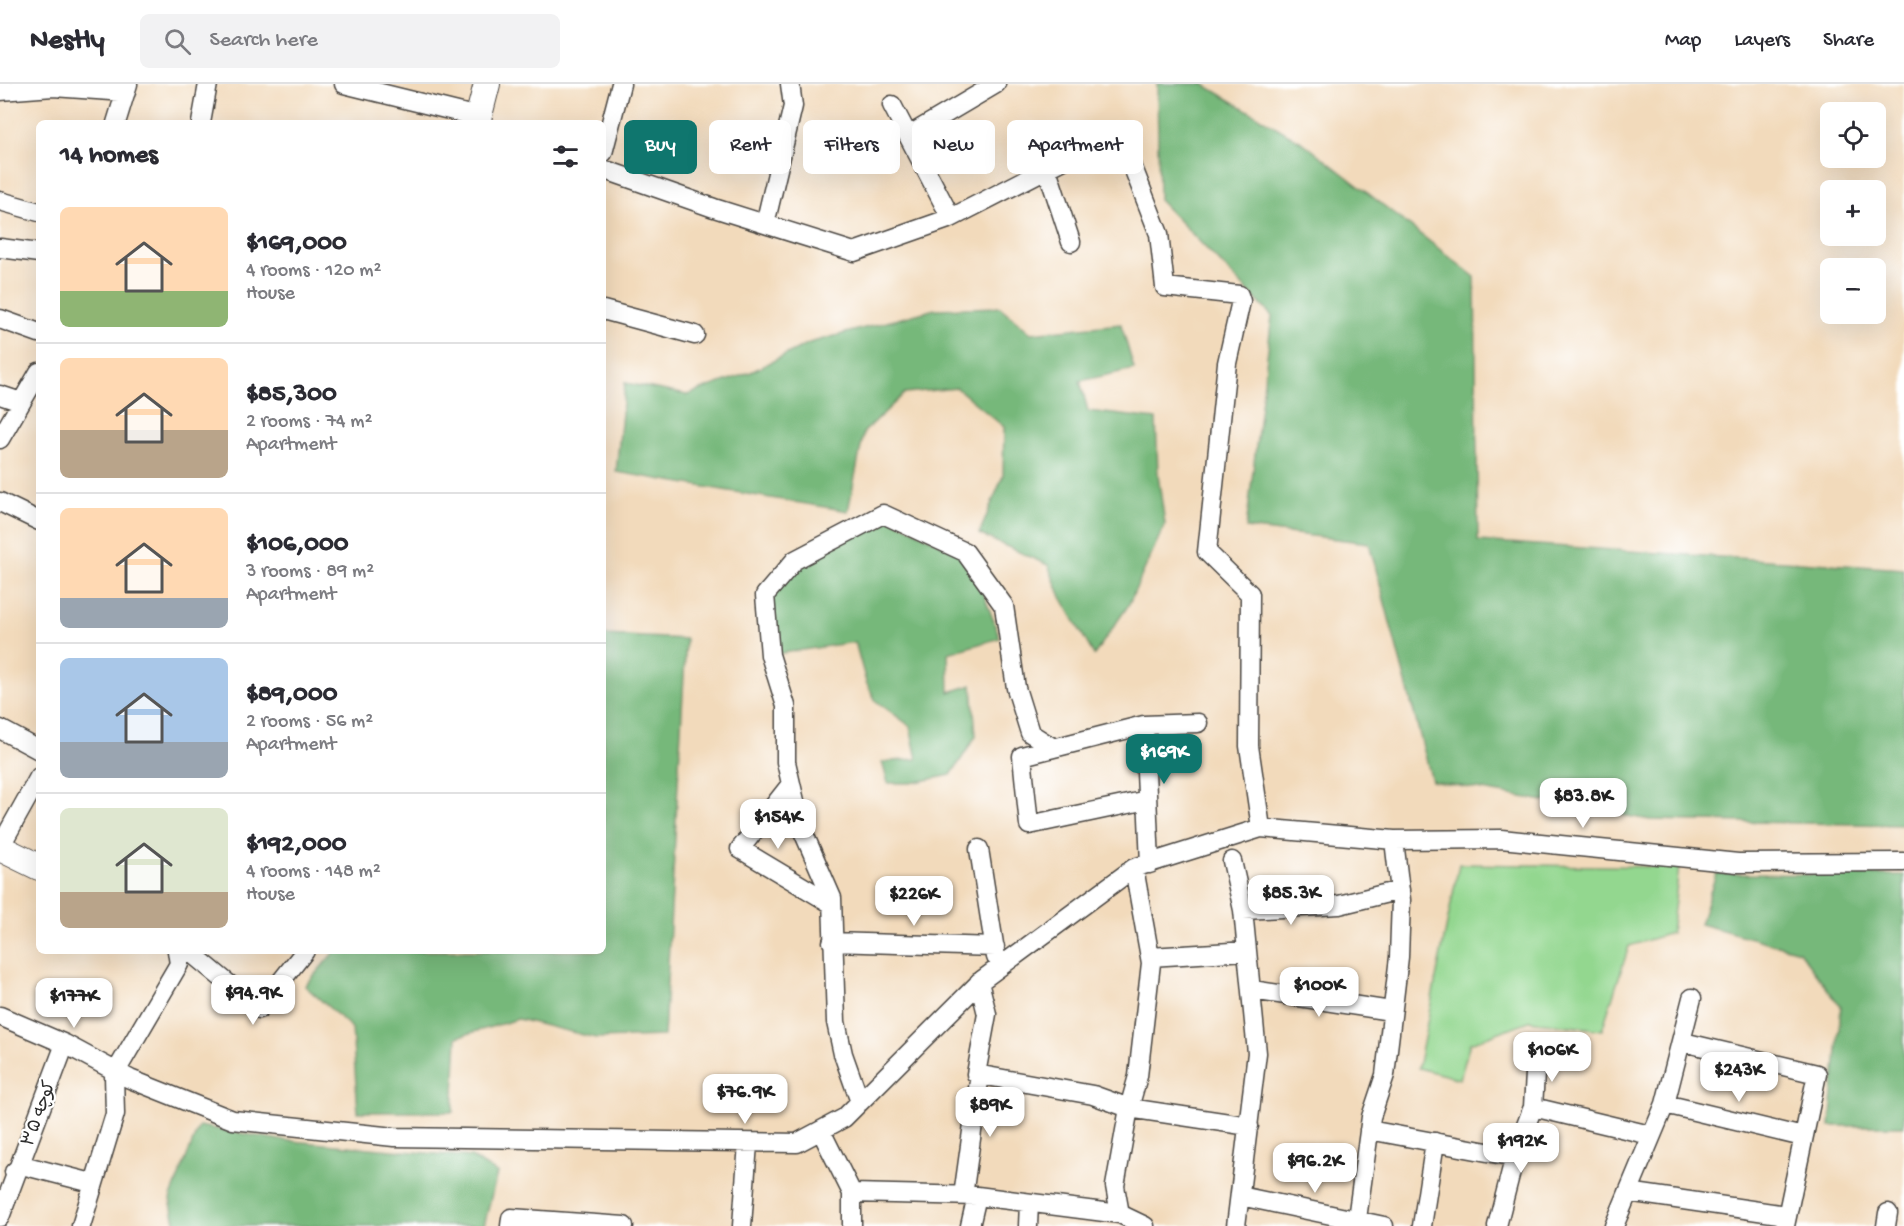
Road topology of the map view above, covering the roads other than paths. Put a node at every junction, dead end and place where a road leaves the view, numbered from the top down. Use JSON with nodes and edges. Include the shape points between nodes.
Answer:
{"nodes":[{"id":1,"x":208,"y":84,"type":"edge"},
{"id":2,"x":344,"y":84,"type":"edge"},
{"id":3,"x":487,"y":84,"type":"edge"},
{"id":4,"x":621,"y":84,"type":"edge"},
{"id":5,"x":790,"y":84,"type":"edge"},
{"id":6,"x":996,"y":84,"type":"edge"},
{"id":7,"x":127,"y":88,"type":"edge"},
{"id":8,"x":0,"y":91,"type":"edge"},
{"id":9,"x":965,"y":92,"type":"edge"},
{"id":10,"x":892,"y":105,"type":"dead end"},
{"id":11,"x":117,"y":120,"type":"edge"},
{"id":12,"x":202,"y":120,"type":"edge"},
{"id":13,"x":478,"y":120,"type":"edge"},
{"id":14,"x":908,"y":136,"type":"junction"},
{"id":15,"x":606,"y":142,"type":"edge"},
{"id":16,"x":606,"y":170,"type":"edge"},
{"id":17,"x":1037,"y":174,"type":"edge"},
{"id":18,"x":1049,"y":174,"type":"edge"},
{"id":19,"x":1136,"y":174,"type":"edge"},
{"id":20,"x":0,"y":201,"type":"edge"},
{"id":21,"x":36,"y":211,"type":"edge"},
{"id":22,"x":951,"y":218,"type":"junction"},
{"id":23,"x":765,"y":224,"type":"junction"},
{"id":24,"x":1071,"y":242,"type":"dead end"},
{"id":25,"x":0,"y":248,"type":"edge"},
{"id":26,"x":36,"y":253,"type":"edge"},
{"id":27,"x":606,"y":311,"type":"edge"},
{"id":28,"x":0,"y":320,"type":"edge"},
{"id":29,"x":36,"y":332,"type":"edge"},
{"id":30,"x":694,"y":335,"type":"dead end"},
{"id":31,"x":36,"y":377,"type":"edge"},
{"id":32,"x":0,"y":395,"type":"edge"},
{"id":33,"x":21,"y":402,"type":"junction"},
{"id":34,"x":0,"y":439,"type":"edge"},
{"id":35,"x":0,"y":502,"type":"edge"},
{"id":36,"x":36,"y":520,"type":"edge"},
{"id":37,"x":1198,"y":723,"type":"dead end"},
{"id":38,"x":1144,"y":725,"type":"junction"},
{"id":39,"x":0,"y":729,"type":"edge"},
{"id":40,"x":1052,"y":747,"type":"junction"},
{"id":41,"x":36,"y":748,"type":"edge"},
{"id":42,"x":36,"y":782,"type":"edge"},
{"id":43,"x":791,"y":784,"type":"junction"},
{"id":44,"x":1147,"y":800,"type":"junction"},
{"id":45,"x":1261,"y":828,"type":"junction"},
{"id":46,"x":1394,"y":840,"type":"junction"},
{"id":47,"x":0,"y":848,"type":"edge"},
{"id":48,"x":978,"y":849,"type":"dead end"},
{"id":49,"x":1232,"y":861,"type":"dead end"},
{"id":50,"x":1904,"y":862,"type":"edge"},
{"id":51,"x":36,"y":866,"type":"edge"},
{"id":52,"x":1142,"y":866,"type":"junction"},
{"id":53,"x":1400,"y":890,"type":"junction"},
{"id":54,"x":832,"y":904,"type":"junction"},
{"id":55,"x":1243,"y":910,"type":"junction"},
{"id":56,"x":832,"y":942,"type":"junction"},
{"id":57,"x":994,"y":947,"type":"junction"},
{"id":58,"x":1247,"y":951,"type":"junction"},
{"id":59,"x":178,"y":954,"type":"edge"},
{"id":60,"x":193,"y":954,"type":"edge"},
{"id":61,"x":303,"y":954,"type":"edge"},
{"id":62,"x":1150,"y":957,"type":"junction"},
{"id":63,"x":998,"y":968,"type":"junction"},
{"id":64,"x":979,"y":982,"type":"junction"},
{"id":65,"x":1252,"y":990,"type":"junction"},
{"id":66,"x":1692,"y":998,"type":"dead end"},
{"id":67,"x":1391,"y":1011,"type":"junction"},
{"id":68,"x":0,"y":1016,"type":"edge"},
{"id":69,"x":1683,"y":1042,"type":"junction"},
{"id":70,"x":65,"y":1044,"type":"junction"},
{"id":71,"x":1536,"y":1057,"type":"dead end"},
{"id":72,"x":116,"y":1071,"type":"junction"},
{"id":73,"x":980,"y":1074,"type":"junction"},
{"id":74,"x":860,"y":1102,"type":"junction"},
{"id":75,"x":1665,"y":1104,"type":"junction"},
{"id":76,"x":1533,"y":1107,"type":"junction"},
{"id":77,"x":1129,"y":1108,"type":"junction"},
{"id":78,"x":1249,"y":1126,"type":"junction"},
{"id":79,"x":1370,"y":1130,"type":"junction"},
{"id":80,"x":821,"y":1131,"type":"junction"},
{"id":81,"x":1650,"y":1135,"type":"junction"},
{"id":82,"x":1803,"y":1137,"type":"junction"},
{"id":83,"x":1436,"y":1142,"type":"junction"},
{"id":84,"x":748,"y":1143,"type":"junction"},
{"id":85,"x":1516,"y":1152,"type":"junction"},
{"id":86,"x":22,"y":1165,"type":"junction"},
{"id":87,"x":92,"y":1183,"type":"junction"},
{"id":88,"x":0,"y":1185,"type":"edge"},
{"id":89,"x":1628,"y":1192,"type":"junction"},
{"id":90,"x":852,"y":1193,"type":"junction"},
{"id":91,"x":970,"y":1196,"type":"junction"},
{"id":92,"x":1240,"y":1196,"type":"junction"},
{"id":93,"x":1029,"y":1203,"type":"junction"},
{"id":94,"x":1119,"y":1214,"type":"junction"},
{"id":95,"x":0,"y":1217,"type":"edge"},
{"id":96,"x":1786,"y":1221,"type":"edge"},
{"id":97,"x":510,"y":1222,"type":"edge"},
{"id":98,"x":1356,"y":1224,"type":"edge"},
{"id":99,"x":589,"y":1225,"type":"edge"},
{"id":100,"x":81,"y":1226,"type":"edge"},
{"id":101,"x":624,"y":1226,"type":"edge"},
{"id":102,"x":742,"y":1226,"type":"edge"},
{"id":103,"x":852,"y":1226,"type":"edge"},
{"id":104,"x":970,"y":1226,"type":"edge"},
{"id":105,"x":1028,"y":1226,"type":"edge"},
{"id":106,"x":1145,"y":1226,"type":"edge"},
{"id":107,"x":1236,"y":1226,"type":"edge"},
{"id":108,"x":1384,"y":1226,"type":"edge"},
{"id":109,"x":1422,"y":1226,"type":"edge"},
{"id":110,"x":1497,"y":1226,"type":"edge"},
{"id":111,"x":1614,"y":1226,"type":"edge"}],
"edges":[{"from":1,"to":12,"type":"street"},
{"from":2,"to":13,"type":"street"},
{"from":3,"to":13,"type":"street"},
{"from":4,"to":15,"type":"street"},
{"from":5,"to":23,"type":"street","via":[[793,106]]},
{"from":6,"to":9,"type":"street"},
{"from":7,"to":8,"type":"street"},
{"from":7,"to":11,"type":"street"},
{"from":9,"to":14,"type":"street"},
{"from":10,"to":14,"type":"street"},
{"from":14,"to":22,"type":"street"},
{"from":16,"to":23,"type":"street"},
{"from":17,"to":22,"type":"street"},
{"from":18,"to":24,"type":"street"},
{"from":19,"to":45,"type":"street","via":[[1159,234],[1165,287],[1239,295],[1241,301],[1227,363],[1207,552],[1250,594],[1249,746]]},
{"from":20,"to":21,"type":"street"},
{"from":22,"to":23,"type":"street","via":[[854,252]]},
{"from":25,"to":26,"type":"street"},
{"from":27,"to":30,"type":"street"},
{"from":28,"to":29,"type":"street"},
{"from":31,"to":33,"type":"street"},
{"from":32,"to":33,"type":"street"},
{"from":33,"to":34,"type":"street"},
{"from":35,"to":36,"type":"street"},
{"from":37,"to":38,"type":"street"},
{"from":38,"to":40,"type":"street"},
{"from":38,"to":44,"type":"street"},
{"from":39,"to":41,"type":"street"},
{"from":40,"to":43,"type":"street","via":[[1030,733],[1016,688],[1004,606],[966,552],[883,514],[795,560],[765,595],[770,655],[786,706],[786,762]]},
{"from":40,"to":44,"type":"street","via":[[1022,756],[1029,825]]},
{"from":42,"to":47,"type":"street"},
{"from":43,"to":54,"type":"street","via":[[801,827]]},
{"from":43,"to":54,"type":"street","via":[[740,849]]},
{"from":44,"to":52,"type":"street"},
{"from":45,"to":46,"type":"street"},
{"from":45,"to":52,"type":"street"},
{"from":46,"to":50,"type":"street","via":[[1501,839],[1738,863]]},
{"from":46,"to":53,"type":"street"},
{"from":47,"to":51,"type":"street"},
{"from":48,"to":57,"type":"street"},
{"from":49,"to":55,"type":"street"},
{"from":52,"to":62,"type":"street"},
{"from":52,"to":63,"type":"street"},
{"from":53,"to":55,"type":"street","via":[[1339,906]]},
{"from":53,"to":67,"type":"street","via":[[1399,957]]},
{"from":54,"to":56,"type":"street"},
{"from":55,"to":58,"type":"street"},
{"from":56,"to":57,"type":"street"},
{"from":56,"to":74,"type":"street","via":[[836,1022]]},
{"from":57,"to":63,"type":"street"},
{"from":58,"to":62,"type":"street"},
{"from":58,"to":65,"type":"street"},
{"from":59,"to":72,"type":"street","via":[[180,964]]},
{"from":60,"to":61,"type":"street","via":[[259,1009]]},
{"from":62,"to":77,"type":"street","via":[[1138,1076]]},
{"from":63,"to":64,"type":"street"},
{"from":64,"to":73,"type":"street","via":[[987,1014],[976,1074]]},
{"from":64,"to":74,"type":"street"},
{"from":65,"to":67,"type":"street"},
{"from":65,"to":78,"type":"street","via":[[1257,1053]]},
{"from":66,"to":69,"type":"street"},
{"from":67,"to":79,"type":"street","via":[[1385,1075]]},
{"from":68,"to":70,"type":"street"},
{"from":69,"to":75,"type":"street"},
{"from":69,"to":82,"type":"street","via":[[1817,1074]]},
{"from":70,"to":72,"type":"street"},
{"from":70,"to":86,"type":"street","name":"کوچه ۳۵"},
{"from":71,"to":76,"type":"street"},
{"from":72,"to":84,"type":"street","via":[[233,1120],[256,1123],[394,1137]]},
{"from":72,"to":87,"type":"street","via":[[115,1114]]},
{"from":73,"to":77,"type":"street","via":[[1093,1095]]},
{"from":73,"to":91,"type":"street"},
{"from":74,"to":80,"type":"street","via":[[844,1118]]},
{"from":75,"to":81,"type":"street"},
{"from":75,"to":82,"type":"street"},
{"from":76,"to":81,"type":"street"},
{"from":76,"to":85,"type":"street"},
{"from":77,"to":78,"type":"street"},
{"from":77,"to":94,"type":"street","via":[[1115,1186]]},
{"from":78,"to":92,"type":"street"},
{"from":79,"to":83,"type":"street"},
{"from":79,"to":98,"type":"street"},
{"from":80,"to":84,"type":"street","via":[[797,1143]]},
{"from":80,"to":90,"type":"street"},
{"from":81,"to":89,"type":"street"},
{"from":82,"to":96,"type":"street"},
{"from":83,"to":85,"type":"street","via":[[1514,1157]]},
{"from":83,"to":109,"type":"street"},
{"from":84,"to":102,"type":"street"},
{"from":85,"to":110,"type":"street"},
{"from":86,"to":87,"type":"street"},
{"from":86,"to":88,"type":"street"},
{"from":86,"to":95,"type":"street","name":"کوچه ۳۵"},
{"from":87,"to":100,"type":"street"},
{"from":89,"to":96,"type":"street"},
{"from":89,"to":111,"type":"street"},
{"from":90,"to":91,"type":"street"},
{"from":90,"to":103,"type":"street"},
{"from":91,"to":93,"type":"street"},
{"from":91,"to":104,"type":"street"},
{"from":92,"to":98,"type":"street"},
{"from":92,"to":107,"type":"street"},
{"from":93,"to":94,"type":"street"},
{"from":93,"to":105,"type":"street"},
{"from":94,"to":106,"type":"street"},
{"from":97,"to":99,"type":"street"},
{"from":98,"to":108,"type":"street"},
{"from":99,"to":101,"type":"street"}]}
